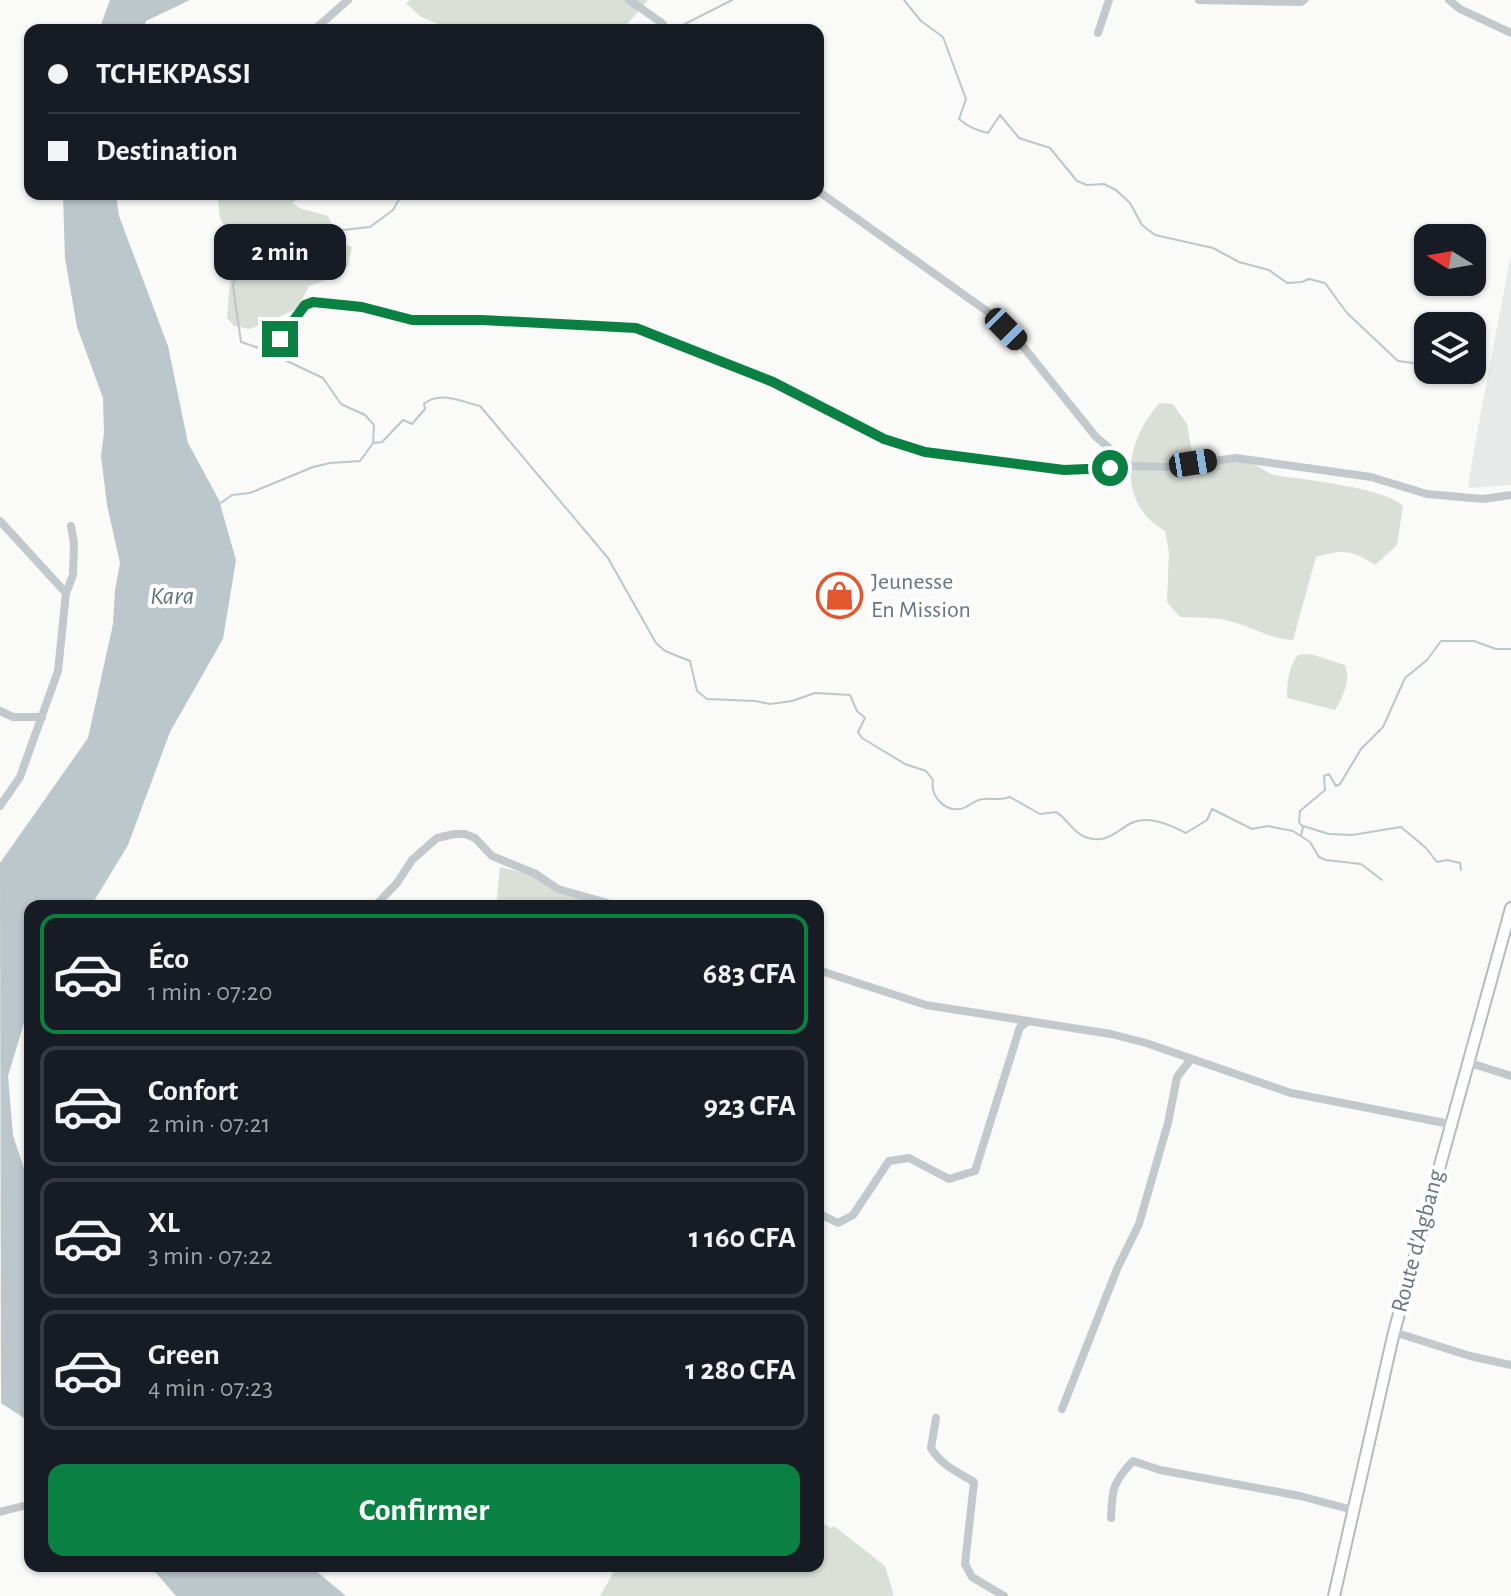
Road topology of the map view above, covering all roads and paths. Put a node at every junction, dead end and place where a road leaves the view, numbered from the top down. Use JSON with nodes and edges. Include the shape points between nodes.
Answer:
{"nodes":[{"id":1,"x":348,"y":0,"type":"edge"},
{"id":2,"x":629,"y":0,"type":"edge"},
{"id":3,"x":1109,"y":0,"type":"edge"},
{"id":4,"x":1199,"y":0,"type":"edge"},
{"id":5,"x":1304,"y":0,"type":"edge"},
{"id":6,"x":1449,"y":0,"type":"edge"},
{"id":7,"x":321,"y":24,"type":"edge"},
{"id":8,"x":660,"y":24,"type":"edge"},
{"id":9,"x":1098,"y":33,"type":"dead end"},
{"id":10,"x":1511,"y":33,"type":"edge"},
{"id":11,"x":824,"y":195,"type":"edge"},
{"id":12,"x":266,"y":351,"type":"dead end"},
{"id":13,"x":1131,"y":466,"type":"junction"},
{"id":14,"x":1511,"y":495,"type":"edge"},
{"id":15,"x":0,"y":521,"type":"edge"},
{"id":16,"x":71,"y":526,"type":"dead end"},
{"id":17,"x":66,"y":593,"type":"junction"},
{"id":18,"x":0,"y":711,"type":"edge"},
{"id":19,"x":42,"y":717,"type":"junction"},
{"id":20,"x":0,"y":806,"type":"edge"},
{"id":21,"x":381,"y":900,"type":"edge"},
{"id":22,"x":597,"y":900,"type":"edge"},
{"id":23,"x":1511,"y":908,"type":"edge"},
{"id":24,"x":824,"y":972,"type":"edge"},
{"id":25,"x":1030,"y":1020,"type":"junction"},
{"id":26,"x":1191,"y":1059,"type":"junction"},
{"id":27,"x":1467,"y":1062,"type":"junction"},
{"id":28,"x":1511,"y":1076,"type":"edge"},
{"id":29,"x":1450,"y":1124,"type":"junction"},
{"id":30,"x":824,"y":1216,"type":"edge"},
{"id":31,"x":1394,"y":1332,"type":"junction"},
{"id":32,"x":1511,"y":1365,"type":"edge"},
{"id":33,"x":1062,"y":1409,"type":"dead end"},
{"id":34,"x":936,"y":1418,"type":"dead end"},
{"id":35,"x":24,"y":1506,"type":"edge"},
{"id":36,"x":1353,"y":1510,"type":"junction"},
{"id":37,"x":0,"y":1512,"type":"edge"},
{"id":38,"x":1111,"y":1518,"type":"dead end"},
{"id":39,"x":1004,"y":1596,"type":"edge"},
{"id":40,"x":1334,"y":1596,"type":"edge"}],
"edges":[{"from":1,"to":7,"type":"street"},
{"from":2,"to":8,"type":"street"},
{"from":3,"to":9,"type":"street"},
{"from":4,"to":5,"type":"street"},
{"from":6,"to":10,"type":"street"},
{"from":11,"to":13,"type":"street","via":[[991,314],[1096,437]]},
{"from":12,"to":13,"type":"street","via":[[313,302],[412,320],[636,328],[773,382],[884,439],[925,452],[1064,470]]},
{"from":13,"to":14,"type":"street","via":[[1236,458],[1371,477],[1427,494],[1483,499]]},
{"from":15,"to":17,"type":"street"},
{"from":16,"to":17,"type":"street","via":[[73,575]]},
{"from":17,"to":19,"type":"street","via":[[58,671]]},
{"from":18,"to":19,"type":"street","via":[[13,717]]},
{"from":19,"to":20,"type":"street","via":[[20,777]]},
{"from":21,"to":22,"type":"street","via":[[437,838],[465,834],[492,856],[558,889]]},
{"from":23,"to":27,"type":"main road","name":"Route d'Agbang"},
{"from":24,"to":25,"type":"street","via":[[926,1005]]},
{"from":25,"to":26,"type":"street","via":[[1111,1034]]},
{"from":25,"to":30,"type":"street","via":[[1020,1027],[975,1171],[949,1179],[909,1158],[889,1161],[853,1215],[838,1223]]},
{"from":26,"to":29,"type":"street","via":[[1291,1093]]},
{"from":26,"to":33,"type":"street","via":[[1177,1077],[1139,1224]]},
{"from":27,"to":28,"type":"street"},
{"from":27,"to":29,"type":"main road","name":"Route d'Agbang"},
{"from":29,"to":31,"type":"main road","name":"Route d'Agbang"},
{"from":31,"to":32,"type":"street"},
{"from":31,"to":36,"type":"main road","name":"Route d'Agbang"},
{"from":34,"to":39,"type":"street","via":[[931,1448],[937,1458],[974,1482],[965,1564],[972,1577]]},
{"from":35,"to":37,"type":"street"},
{"from":36,"to":38,"type":"street","via":[[1133,1461],[1112,1490]]},
{"from":36,"to":40,"type":"main road","name":"Route d'Agbang"}]}
